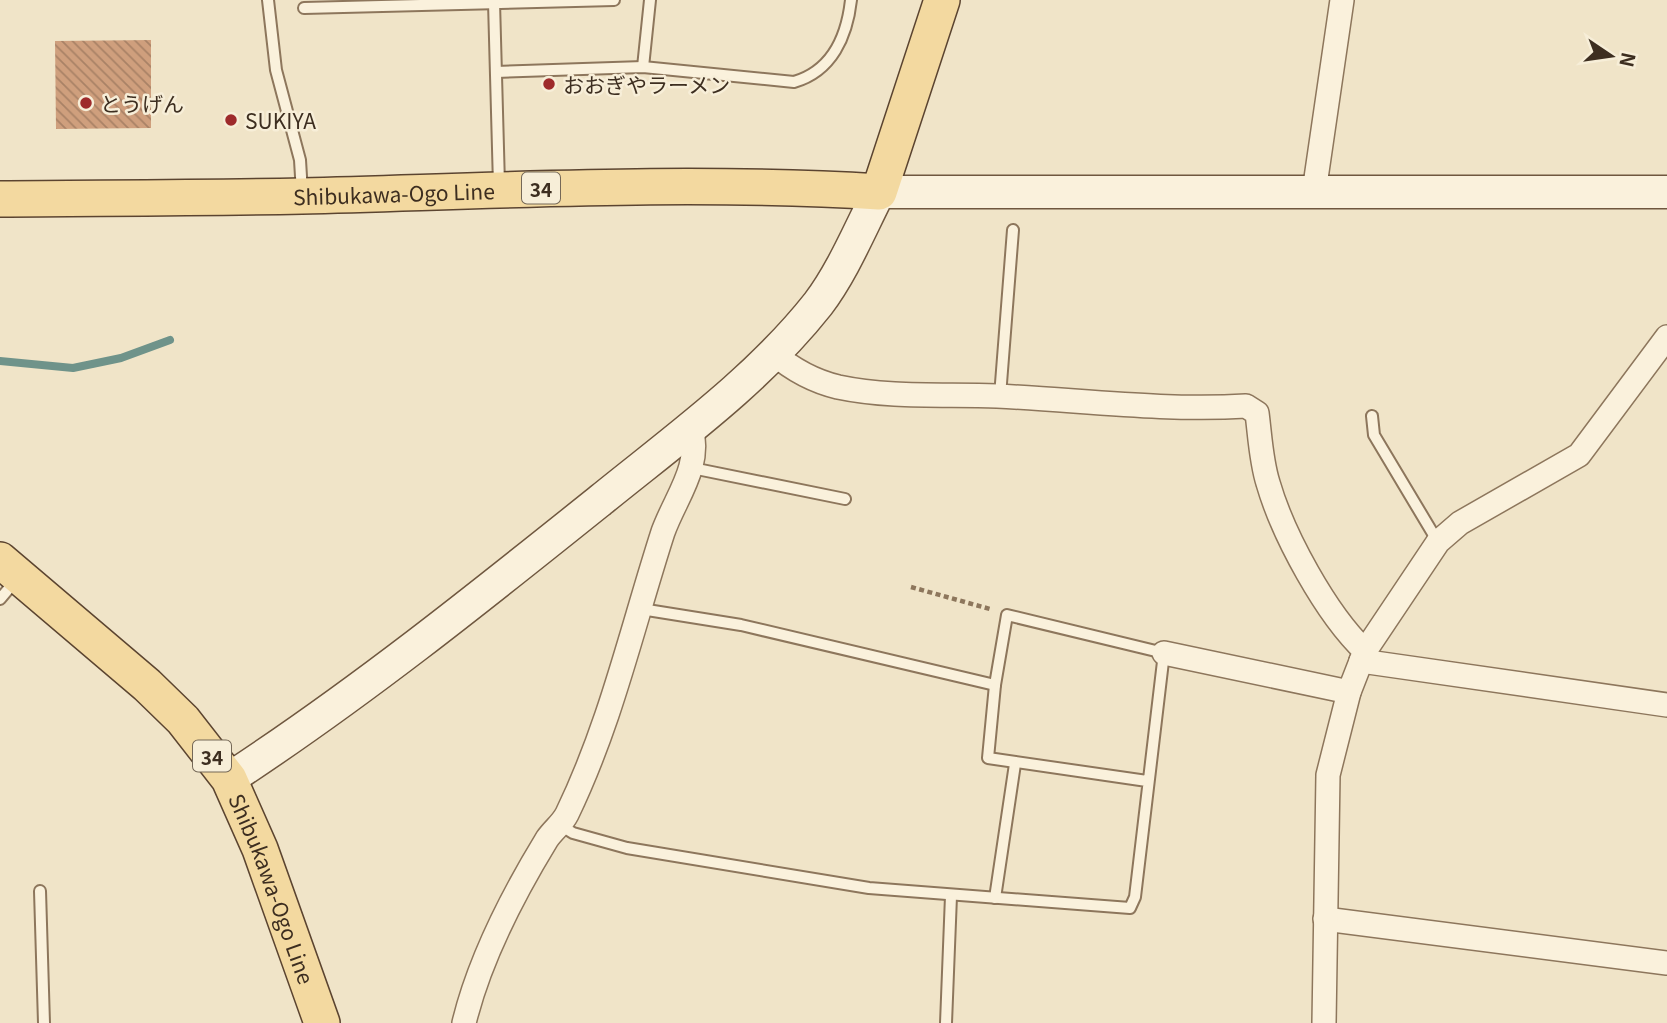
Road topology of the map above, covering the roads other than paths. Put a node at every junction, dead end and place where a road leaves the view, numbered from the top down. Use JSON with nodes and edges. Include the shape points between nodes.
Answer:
{"nodes":[{"id":1,"x":268,"y":0,"type":"edge"},
{"id":2,"x":614,"y":0,"type":"edge"},
{"id":3,"x":650,"y":0,"type":"edge"},
{"id":4,"x":851,"y":0,"type":"edge"},
{"id":5,"x":942,"y":0,"type":"edge"},
{"id":6,"x":1342,"y":0,"type":"edge"},
{"id":7,"x":494,"y":2,"type":"junction"},
{"id":8,"x":304,"y":8,"type":"dead end"},
{"id":9,"x":643,"y":67,"type":"junction"},
{"id":10,"x":496,"y":72,"type":"junction"},
{"id":11,"x":499,"y":188,"type":"junction"},
{"id":12,"x":879,"y":192,"type":"junction"},
{"id":13,"x":1314,"y":192,"type":"junction"},
{"id":14,"x":1667,"y":192,"type":"edge"},
{"id":15,"x":302,"y":196,"type":"junction"},
{"id":16,"x":0,"y":199,"type":"edge"},
{"id":17,"x":1013,"y":230,"type":"dead end"},
{"id":18,"x":1667,"y":337,"type":"edge"},
{"id":19,"x":773,"y":353,"type":"junction"},
{"id":20,"x":1000,"y":396,"type":"junction"},
{"id":21,"x":1372,"y":416,"type":"dead end"},
{"id":22,"x":691,"y":427,"type":"junction"},
{"id":23,"x":692,"y":468,"type":"junction"},
{"id":24,"x":845,"y":499,"type":"dead end"},
{"id":25,"x":1438,"y":541,"type":"junction"},
{"id":26,"x":7,"y":578,"type":"edge"},
{"id":27,"x":641,"y":609,"type":"junction"},
{"id":28,"x":1164,"y":653,"type":"junction"},
{"id":29,"x":1363,"y":656,"type":"junction"},
{"id":30,"x":995,"y":685,"type":"junction"},
{"id":31,"x":1349,"y":692,"type":"junction"},
{"id":32,"x":1667,"y":705,"type":"edge"},
{"id":33,"x":1015,"y":764,"type":"junction"},
{"id":34,"x":229,"y":779,"type":"junction"},
{"id":35,"x":1147,"y":781,"type":"junction"},
{"id":36,"x":560,"y":825,"type":"junction"},
{"id":37,"x":40,"y":891,"type":"dead end"},
{"id":38,"x":951,"y":896,"type":"junction"},
{"id":39,"x":995,"y":898,"type":"junction"},
{"id":40,"x":1325,"y":919,"type":"junction"},
{"id":41,"x":1667,"y":963,"type":"edge"},
{"id":42,"x":44,"y":1023,"type":"edge"},
{"id":43,"x":322,"y":1023,"type":"edge"},
{"id":44,"x":464,"y":1023,"type":"edge"},
{"id":45,"x":946,"y":1023,"type":"edge"},
{"id":46,"x":1324,"y":1023,"type":"edge"}],
"edges":[{"from":1,"to":15,"type":"lane","via":[[276,70],[300,160]]},
{"from":2,"to":7,"type":"lane"},
{"from":3,"to":9,"type":"lane"},
{"from":4,"to":9,"type":"lane","via":[[842,41],[807,78],[794,82]]},
{"from":5,"to":12,"type":"main road"},
{"from":6,"to":13,"type":"street"},
{"from":7,"to":8,"type":"lane"},
{"from":7,"to":10,"type":"lane"},
{"from":9,"to":10,"type":"lane"},
{"from":10,"to":11,"type":"lane"},
{"from":11,"to":12,"type":"main road","name":"Shibukawa-Ogo Line","number":"34"},
{"from":11,"to":15,"type":"main road","name":"Shibukawa-Ogo Line","number":"34"},
{"from":12,"to":13,"type":"street"},
{"from":12,"to":19,"type":"street","via":[[819,302]]},
{"from":13,"to":14,"type":"street"},
{"from":15,"to":16,"type":"main road","name":"Shibukawa-Ogo Line","number":"34"},
{"from":17,"to":20,"type":"lane"},
{"from":18,"to":25,"type":"street","via":[[1579,455],[1460,523]]},
{"from":19,"to":20,"type":"street","via":[[798,372],[838,387]]},
{"from":19,"to":22,"type":"street"},
{"from":20,"to":29,"type":"street","via":[[1135,406],[1247,406],[1258,413],[1267,482],[1291,543]]},
{"from":21,"to":25,"type":"lane","via":[[1374,435]]},
{"from":22,"to":23,"type":"street","via":[[695,442]]},
{"from":22,"to":34,"type":"street","via":[[309,727]]},
{"from":23,"to":24,"type":"lane"},
{"from":23,"to":27,"type":"street","via":[[664,531]]},
{"from":25,"to":29,"type":"street"},
{"from":26,"to":34,"type":"main road","name":"Shibukawa-Ogo Line","number":"34","via":[[147,685],[183,720]]},
{"from":27,"to":30,"type":"lane","via":[[741,625]]},
{"from":27,"to":36,"type":"street","via":[[595,749]]},
{"from":28,"to":30,"type":"lane","via":[[1007,615]]},
{"from":28,"to":31,"type":"street"},
{"from":28,"to":35,"type":"lane"},
{"from":29,"to":31,"type":"street"},
{"from":29,"to":32,"type":"street"},
{"from":30,"to":33,"type":"lane","via":[[988,758]]},
{"from":31,"to":40,"type":"street","via":[[1328,775]]},
{"from":33,"to":35,"type":"lane"},
{"from":33,"to":39,"type":"lane"},
{"from":34,"to":43,"type":"main road","name":"Shibukawa-Ogo Line","number":"34","via":[[260,849]]},
{"from":35,"to":39,"type":"lane","via":[[1130,908]]},
{"from":36,"to":38,"type":"lane","via":[[605,843],[675,858]]},
{"from":36,"to":44,"type":"street","via":[[548,836],[480,969]]},
{"from":37,"to":42,"type":"lane"},
{"from":38,"to":39,"type":"lane"},
{"from":38,"to":45,"type":"lane"},
{"from":40,"to":41,"type":"street"},
{"from":40,"to":46,"type":"street"}]}
